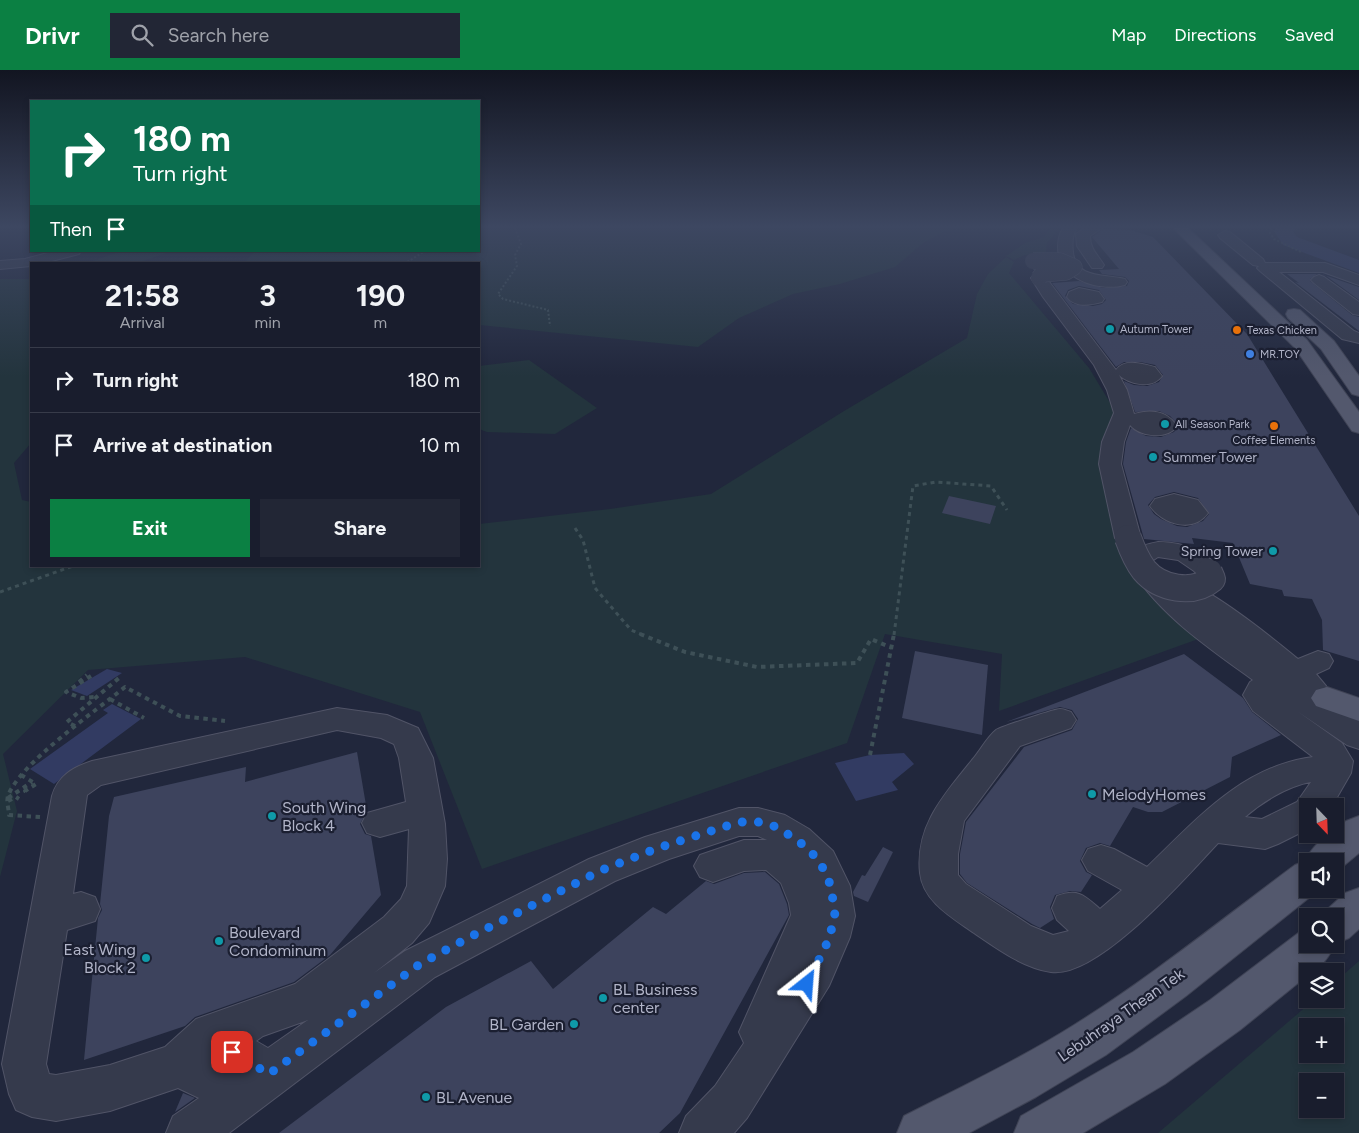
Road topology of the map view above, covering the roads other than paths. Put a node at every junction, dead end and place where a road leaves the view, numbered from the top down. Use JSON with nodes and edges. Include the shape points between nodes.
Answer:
{"nodes":[{"id":1,"x":1040,"y":278,"type":"edge"},
{"id":2,"x":1088,"y":278,"type":"edge"},
{"id":3,"x":1250,"y":278,"type":"edge"},
{"id":4,"x":1265,"y":278,"type":"edge"},
{"id":5,"x":1270,"y":278,"type":"edge"},
{"id":6,"x":1319,"y":280,"type":"junction"},
{"id":7,"x":1359,"y":281,"type":"edge"},
{"id":8,"x":1119,"y":282,"type":"dead end"},
{"id":9,"x":1275,"y":286,"type":"junction"},
{"id":10,"x":1050,"y":296,"type":"junction"},
{"id":11,"x":1075,"y":297,"type":"dead end"},
{"id":12,"x":1284,"y":305,"type":"dead end"},
{"id":13,"x":1359,"y":310,"type":"edge"},
{"id":14,"x":1359,"y":338,"type":"edge"},
{"id":15,"x":1328,"y":345,"type":"junction"},
{"id":16,"x":1359,"y":347,"type":"edge"},
{"id":17,"x":1359,"y":390,"type":"edge"},
{"id":18,"x":1359,"y":427,"type":"edge"},
{"id":19,"x":1119,"y":501,"type":"junction"},
{"id":20,"x":1162,"y":506,"type":"dead end"},
{"id":21,"x":1227,"y":594,"type":"dead end"},
{"id":22,"x":1300,"y":670,"type":"junction"},
{"id":23,"x":1327,"y":698,"type":"junction"},
{"id":24,"x":1359,"y":710,"type":"edge"},
{"id":25,"x":1359,"y":719,"type":"edge"},
{"id":26,"x":1060,"y":720,"type":"dead end"},
{"id":27,"x":1359,"y":737,"type":"edge"},
{"id":28,"x":1336,"y":766,"type":"junction"},
{"id":29,"x":1319,"y":798,"type":"edge"},
{"id":30,"x":424,"y":811,"type":"junction"},
{"id":31,"x":1299,"y":816,"type":"edge"},
{"id":32,"x":380,"y":823,"type":"dead end"},
{"id":33,"x":1212,"y":828,"type":"junction"},
{"id":34,"x":1359,"y":831,"type":"edge"},
{"id":35,"x":1333,"y":853,"type":"edge"},
{"id":36,"x":1101,"y":860,"type":"dead end"},
{"id":37,"x":713,"y":866,"type":"dead end"},
{"id":38,"x":1299,"y":883,"type":"edge"},
{"id":39,"x":1151,"y":888,"type":"junction"},
{"id":40,"x":1359,"y":904,"type":"edge"},
{"id":41,"x":1071,"y":908,"type":"dead end"},
{"id":42,"x":1344,"y":918,"type":"edge"},
{"id":43,"x":1099,"y":933,"type":"junction"},
{"id":44,"x":1303,"y":953,"type":"edge"},
{"id":45,"x":255,"y":1018,"type":"junction"},
{"id":46,"x":179,"y":1065,"type":"junction"},
{"id":47,"x":255,"y":1085,"type":"junction"},
{"id":48,"x":731,"y":1102,"type":"junction"},
{"id":49,"x":190,"y":1133,"type":"edge"},
{"id":50,"x":703,"y":1133,"type":"edge"},
{"id":51,"x":921,"y":1133,"type":"edge"},
{"id":52,"x":1038,"y":1133,"type":"edge"}],
"edges":[{"from":1,"to":10,"type":"street"},
{"from":2,"to":8,"type":"street"},
{"from":3,"to":18,"type":"main road"},
{"from":4,"to":9,"type":"main road"},
{"from":5,"to":9,"type":"street"},
{"from":6,"to":7,"type":"street"},
{"from":6,"to":9,"type":"street"},
{"from":6,"to":13,"type":"street"},
{"from":9,"to":14,"type":"street","via":[[1348,335]]},
{"from":10,"to":11,"type":"street"},
{"from":10,"to":19,"type":"street","via":[[1116,370],[1117,390],[1124,413],[1130,419],[1113,442],[1110,464]]},
{"from":12,"to":15,"type":"main road"},
{"from":15,"to":16,"type":"street"},
{"from":15,"to":17,"type":"main road"},
{"from":19,"to":20,"type":"street"},
{"from":19,"to":22,"type":"street","bridge":true,"via":[[1128,538],[1139,562],[1147,573],[1166,584],[1200,587],[1212,578],[1209,572],[1205,566],[1175,551],[1154,550],[1141,556],[1139,561],[1148,576],[1172,603],[1187,616]]},
{"from":21,"to":22,"type":"street","via":[[1234,606]]},
{"from":22,"to":23,"type":"street"},
{"from":22,"to":27,"type":"street"},
{"from":22,"to":28,"type":"street","via":[[1261,688],[1258,695],[1330,752]]},
{"from":23,"to":24,"type":"main road"},
{"from":23,"to":25,"type":"street"},
{"from":26,"to":43,"type":"street","via":[[1008,738],[945,822],[939,877],[952,896],[1044,953],[1068,953]]},
{"from":28,"to":29,"type":"street"},
{"from":28,"to":33,"type":"street","via":[[1292,774],[1236,805]]},
{"from":30,"to":32,"type":"street"},
{"from":30,"to":45,"type":"street","via":[[428,859],[426,886],[416,910],[398,930],[308,1000]]},
{"from":30,"to":46,"type":"street","via":[[416,758],[407,736],[387,727],[337,719],[92,774],[77,782],[70,791],[67,819],[65,913],[24,1064],[32,1094],[56,1098],[110,1088]]},
{"from":31,"to":33,"type":"street","via":[[1264,834]]},
{"from":33,"to":39,"type":"street"},
{"from":34,"to":35,"type":"main road"},
{"from":36,"to":39,"type":"street"},
{"from":37,"to":48,"type":"street","via":[[752,854],[782,861],[795,870],[809,899],[811,915]]},
{"from":38,"to":51,"type":"main road","name":"Lebuhraya Thean Tek","via":[[1090,1040]]},
{"from":39,"to":43,"type":"street"},
{"from":40,"to":42,"type":"main road"},
{"from":41,"to":43,"type":"street"},
{"from":44,"to":52,"type":"main road","via":[[1224,1015],[1149,1068]]},
{"from":45,"to":46,"type":"street","via":[[211,1034]]},
{"from":45,"to":47,"type":"street","via":[[228,1034],[228,1047]]},
{"from":46,"to":47,"type":"street","via":[[202,1075]]},
{"from":47,"to":48,"type":"street","via":[[420,964],[468,938],[602,870],[739,822],[758,822],[772,825],[796,839],[820,862],[831,886],[835,916],[830,937],[814,972]]},
{"from":47,"to":49,"type":"street"},
{"from":48,"to":50,"type":"street"}]}
